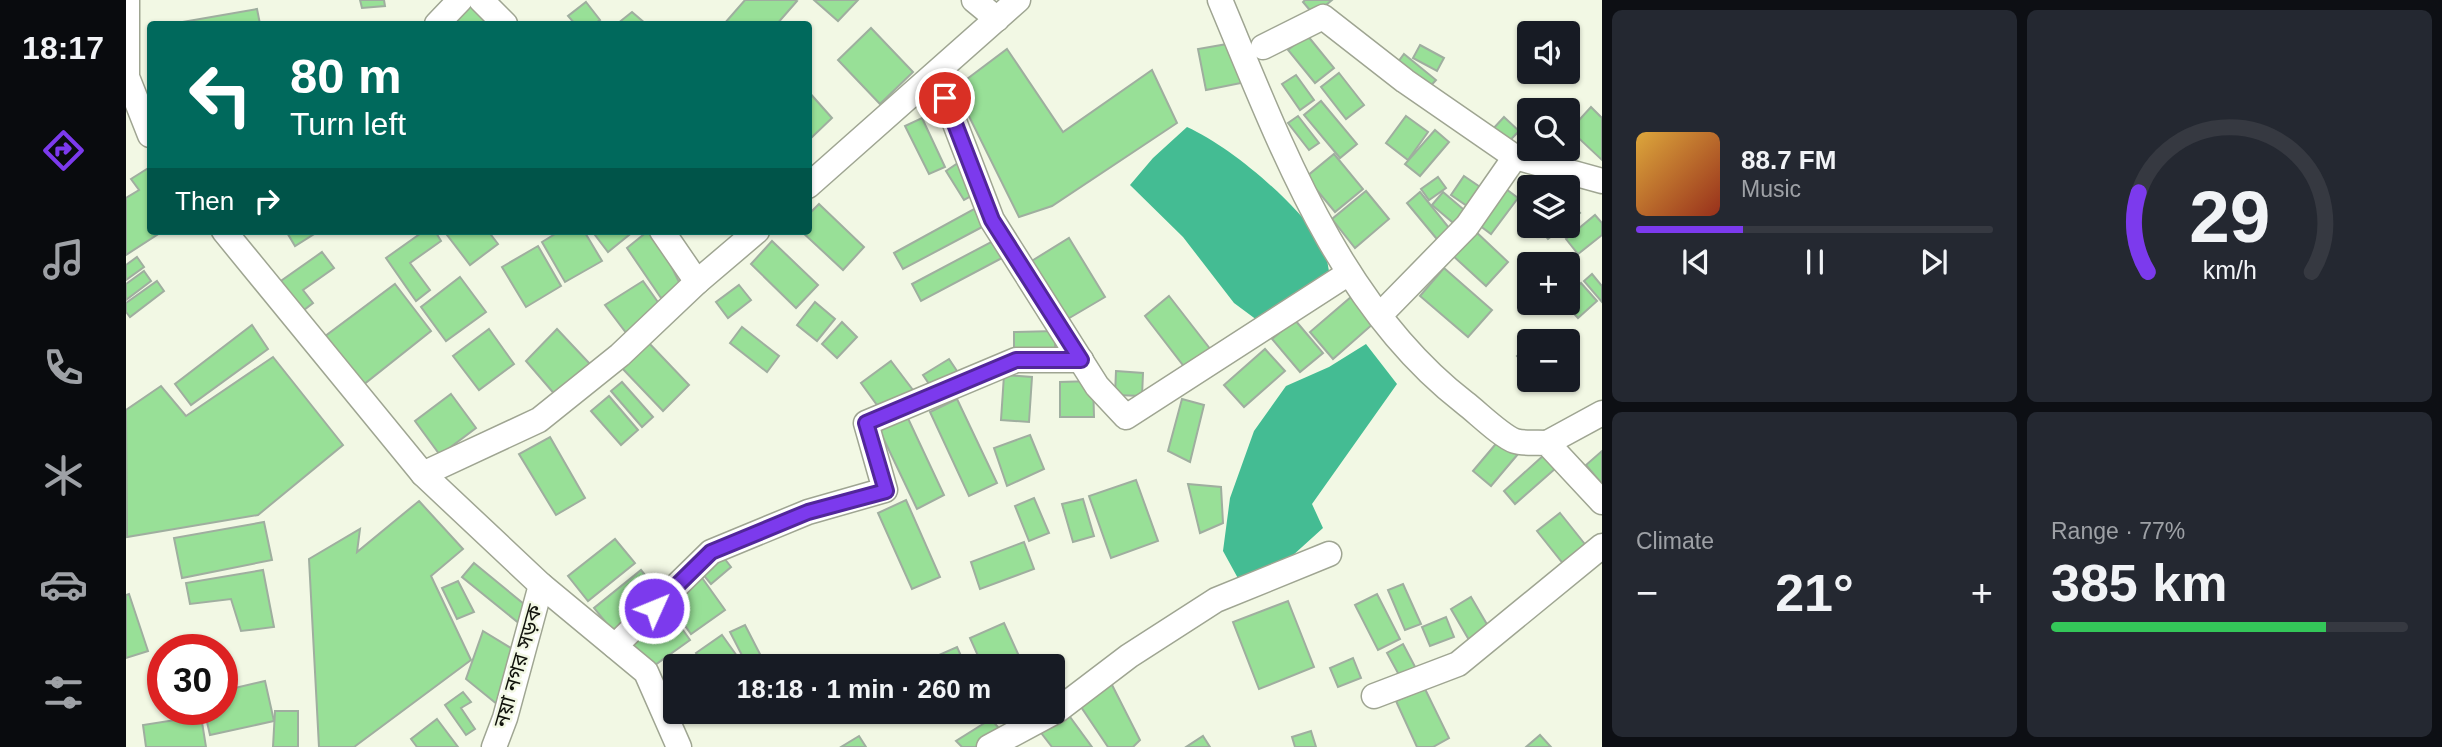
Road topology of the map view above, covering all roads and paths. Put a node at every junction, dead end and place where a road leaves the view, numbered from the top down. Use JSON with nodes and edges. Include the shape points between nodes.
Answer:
{"nodes":[{"id":1,"x":127,"y":0,"type":"edge"},
{"id":2,"x":460,"y":0,"type":"edge"},
{"id":3,"x":481,"y":0,"type":"edge"},
{"id":4,"x":974,"y":0,"type":"edge"},
{"id":5,"x":1018,"y":0,"type":"edge"},
{"id":6,"x":1220,"y":0,"type":"edge"},
{"id":7,"x":998,"y":19,"type":"junction"},
{"id":8,"x":440,"y":21,"type":"edge"},
{"id":9,"x":502,"y":21,"type":"edge"},
{"id":10,"x":1263,"y":47,"type":"dead end"},
{"id":11,"x":936,"y":74,"type":"junction"},
{"id":12,"x":147,"y":127,"type":"edge"},
{"id":13,"x":1515,"y":157,"type":"junction"},
{"id":14,"x":1602,"y":181,"type":"edge"},
{"id":15,"x":812,"y":182,"type":"edge"},
{"id":16,"x":227,"y":235,"type":"edge"},
{"id":17,"x":665,"y":235,"type":"edge"},
{"id":18,"x":752,"y":235,"type":"edge"},
{"id":19,"x":1349,"y":273,"type":"junction"},
{"id":20,"x":697,"y":282,"type":"junction"},
{"id":21,"x":1380,"y":315,"type":"junction"},
{"id":22,"x":1081,"y":360,"type":"junction"},
{"id":23,"x":1602,"y":413,"type":"edge"},
{"id":24,"x":1547,"y":443,"type":"junction"},
{"id":25,"x":423,"y":474,"type":"junction"},
{"id":26,"x":1602,"y":502,"type":"edge"},
{"id":27,"x":1602,"y":546,"type":"edge"},
{"id":28,"x":1329,"y":554,"type":"dead end"},
{"id":29,"x":541,"y":585,"type":"junction"},
{"id":30,"x":615,"y":646,"type":"junction"},
{"id":31,"x":1374,"y":696,"type":"dead end"},
{"id":32,"x":494,"y":747,"type":"edge"},
{"id":33,"x":679,"y":747,"type":"edge"},
{"id":34,"x":989,"y":747,"type":"edge"}],
"edges":[{"from":1,"to":12,"type":"street","via":[[127,77]]},
{"from":2,"to":8,"type":"street"},
{"from":3,"to":9,"type":"street"},
{"from":4,"to":7,"type":"street"},
{"from":5,"to":7,"type":"street"},
{"from":6,"to":19,"type":"street","via":[[1271,123]]},
{"from":7,"to":11,"type":"street"},
{"from":10,"to":13,"type":"street","via":[[1323,17]]},
{"from":11,"to":15,"type":"street"},
{"from":11,"to":22,"type":"street","via":[[992,220]]},
{"from":13,"to":14,"type":"street"},
{"from":13,"to":21,"type":"street","via":[[1467,226]]},
{"from":16,"to":25,"type":"street"},
{"from":17,"to":20,"type":"street"},
{"from":18,"to":20,"type":"street"},
{"from":19,"to":21,"type":"street"},
{"from":19,"to":22,"type":"street","via":[[1126,417],[1097,386]]},
{"from":20,"to":25,"type":"street","via":[[620,355],[539,421]]},
{"from":21,"to":24,"type":"street","via":[[1428,375],[1514,441]]},
{"from":22,"to":30,"type":"street","via":[[1016,360],[866,423],[886,491],[808,512],[711,552]]},
{"from":23,"to":24,"type":"street"},
{"from":24,"to":26,"type":"street"},
{"from":25,"to":29,"type":"street"},
{"from":27,"to":31,"type":"street","via":[[1458,664]]},
{"from":28,"to":34,"type":"street","via":[[1216,600],[1129,656],[1058,710]]},
{"from":29,"to":30,"type":"street"},
{"from":29,"to":32,"type":"street","name":"নয়া নগর সড়ক"},
{"from":30,"to":33,"type":"street","via":[[646,672]]}]}
